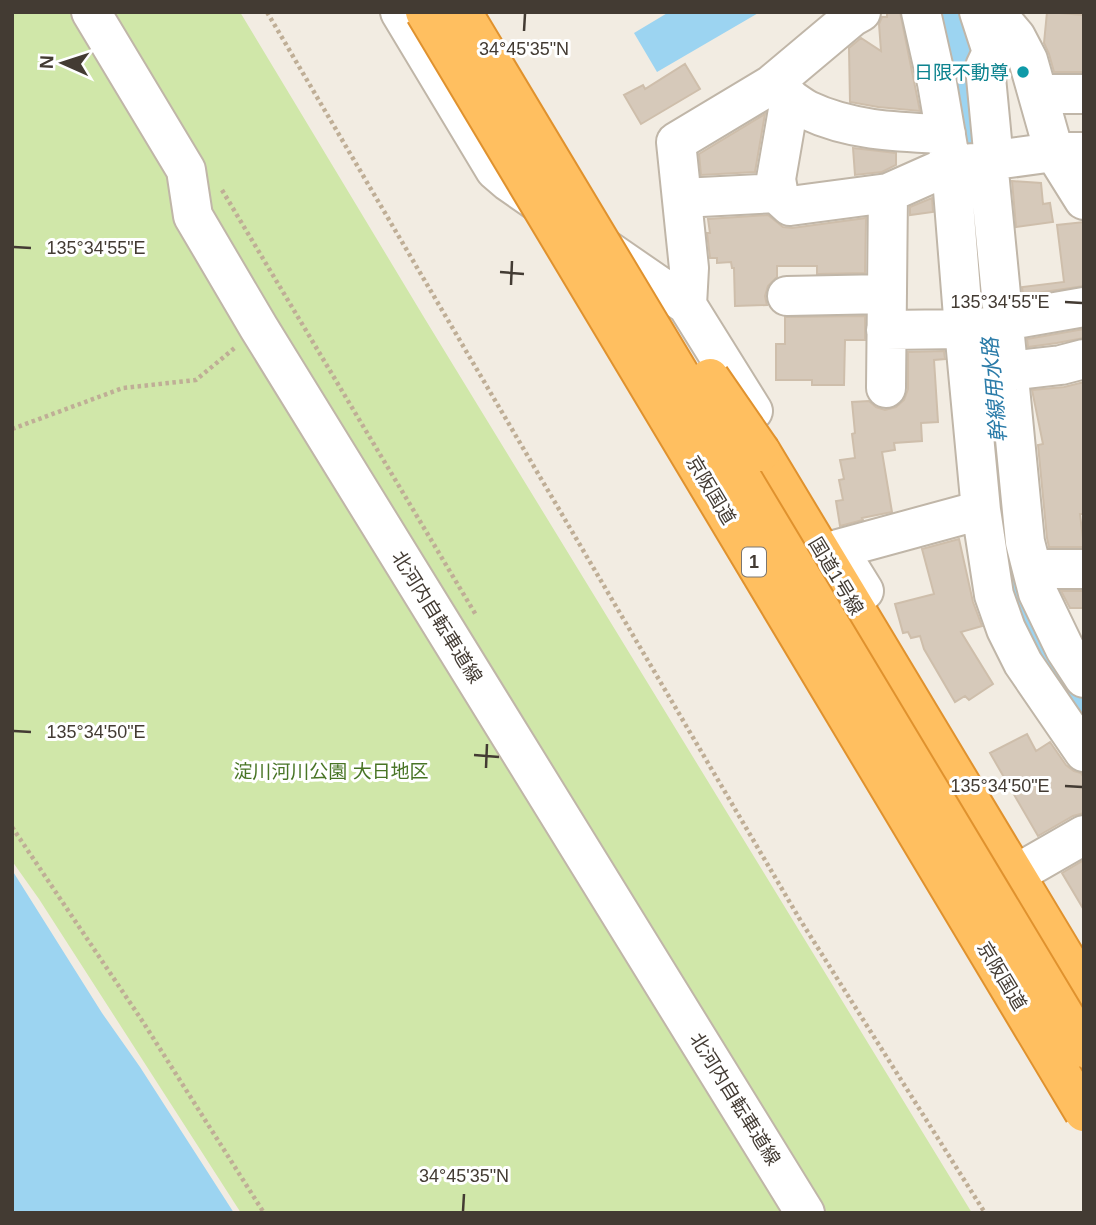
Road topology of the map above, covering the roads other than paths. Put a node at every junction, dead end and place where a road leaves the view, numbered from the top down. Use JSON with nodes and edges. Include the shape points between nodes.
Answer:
{"nodes":[{"id":1,"x":91,"y":12,"type":"edge"},
{"id":2,"x":400,"y":12,"type":"edge"},
{"id":3,"x":425,"y":12,"type":"edge"},
{"id":4,"x":462,"y":12,"type":"edge"},
{"id":5,"x":860,"y":12,"type":"edge"},
{"id":6,"x":921,"y":12,"type":"edge"},
{"id":7,"x":979,"y":12,"type":"edge"},
{"id":8,"x":995,"y":12,"type":"edge"},
{"id":9,"x":781,"y":92,"type":"junction"},
{"id":10,"x":1038,"y":94,"type":"junction"},
{"id":11,"x":1084,"y":94,"type":"edge"},
{"id":12,"x":1069,"y":152,"type":"edge"},
{"id":13,"x":970,"y":158,"type":"junction"},
{"id":14,"x":562,"y":180,"type":"junction"},
{"id":15,"x":888,"y":192,"type":"junction"},
{"id":16,"x":778,"y":193,"type":"junction"},
{"id":17,"x":682,"y":198,"type":"junction"},
{"id":18,"x":1084,"y":200,"type":"edge"},
{"id":19,"x":787,"y":296,"type":"dead end"},
{"id":20,"x":687,"y":305,"type":"junction"},
{"id":21,"x":1084,"y":307,"type":"edge"},
{"id":22,"x":886,"y":312,"type":"junction"},
{"id":23,"x":989,"y":326,"type":"junction"},
{"id":24,"x":1084,"y":359,"type":"edge"},
{"id":25,"x":1009,"y":371,"type":"junction"},
{"id":26,"x":886,"y":388,"type":"dead end"},
{"id":27,"x":981,"y":510,"type":"junction"},
{"id":28,"x":838,"y":550,"type":"junction"},
{"id":29,"x":1032,"y":569,"type":"junction"},
{"id":30,"x":1084,"y":569,"type":"edge"},
{"id":31,"x":1084,"y":678,"type":"edge"},
{"id":32,"x":1084,"y":752,"type":"edge"},
{"id":33,"x":1084,"y":835,"type":"edge"},
{"id":34,"x":1030,"y":866,"type":"junction"},
{"id":35,"x":1084,"y":955,"type":"edge"},
{"id":36,"x":1084,"y":989,"type":"edge"},
{"id":37,"x":1084,"y":1048,"type":"edge"},
{"id":38,"x":1084,"y":1112,"type":"edge"},
{"id":39,"x":805,"y":1213,"type":"edge"}],
"edges":[{"from":1,"to":39,"type":"street","name":"北河内自転車道線","via":[[186,170],[193,216],[259,328]]},
{"from":2,"to":20,"type":"street","via":[[495,170]]},
{"from":3,"to":38,"type":"highway","name":"京阪国道","number":"1","bridge":true},
{"from":4,"to":14,"type":"highway","name":"京阪国道","number":"1","bridge":true},
{"from":5,"to":9,"type":"street"},
{"from":6,"to":13,"type":"street"},
{"from":7,"to":13,"type":"street","via":[[992,52],[985,67]]},
{"from":8,"to":10,"type":"street","via":[[1016,37]]},
{"from":9,"to":13,"type":"street","via":[[806,109],[849,125],[886,131]]},
{"from":9,"to":16,"type":"street"},
{"from":9,"to":17,"type":"street","via":[[676,142]]},
{"from":10,"to":11,"type":"street"},
{"from":10,"to":12,"type":"street"},
{"from":12,"to":13,"type":"street"},
{"from":12,"to":18,"type":"street"},
{"from":13,"to":15,"type":"street"},
{"from":13,"to":23,"type":"street"},
{"from":14,"to":36,"type":"highway","name":"国道1号線","number":"1","bridge":true,"via":[[690,348],[761,452]]},
{"from":14,"to":37,"type":"highway","name":"京阪国道","number":"1","bridge":true},
{"from":15,"to":16,"type":"street","via":[[790,206]]},
{"from":15,"to":22,"type":"street"},
{"from":16,"to":17,"type":"street"},
{"from":17,"to":20,"type":"street","via":[[689,268]]},
{"from":19,"to":22,"type":"street"},
{"from":20,"to":28,"type":"street"},
{"from":21,"to":23,"type":"street"},
{"from":22,"to":23,"type":"street"},
{"from":22,"to":26,"type":"street"},
{"from":23,"to":25,"type":"street"},
{"from":23,"to":27,"type":"street"},
{"from":24,"to":25,"type":"street"},
{"from":25,"to":29,"type":"street","via":[[1025,542]]},
{"from":27,"to":28,"type":"street"},
{"from":27,"to":32,"type":"street","via":[[994,595],[1006,629],[1023,663]]},
{"from":28,"to":34,"type":"street"},
{"from":29,"to":30,"type":"street"},
{"from":29,"to":31,"type":"street","via":[[1038,593]]},
{"from":33,"to":34,"type":"street"},
{"from":34,"to":35,"type":"street"}]}
